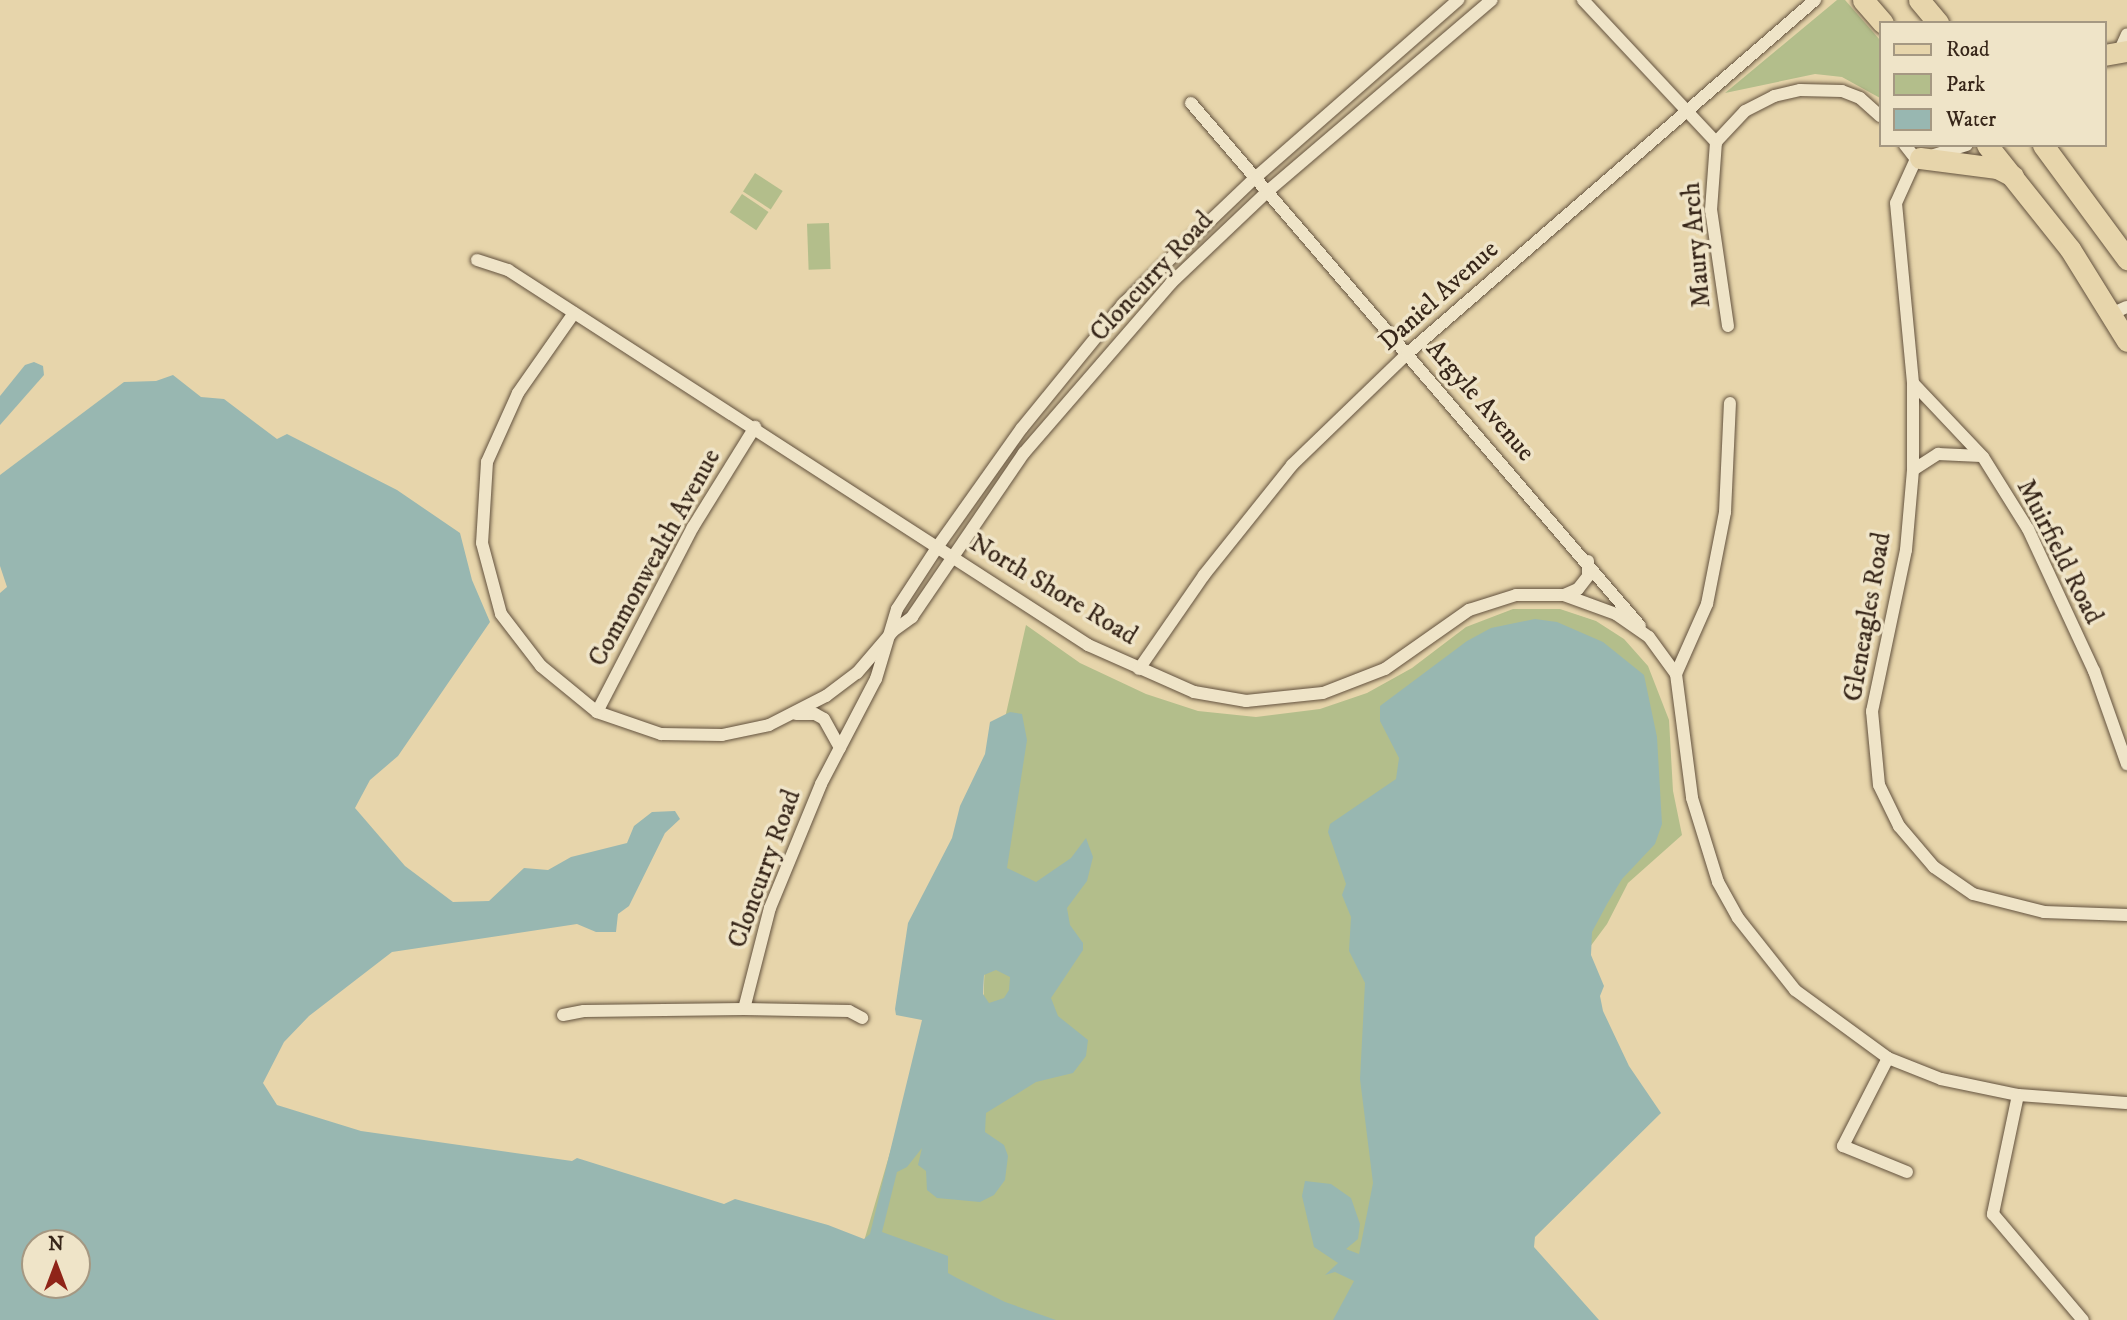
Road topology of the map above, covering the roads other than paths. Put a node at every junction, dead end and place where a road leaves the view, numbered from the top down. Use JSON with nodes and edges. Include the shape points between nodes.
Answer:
{"nodes":[{"id":1,"x":1458,"y":0,"type":"edge"},
{"id":2,"x":1492,"y":0,"type":"edge"},
{"id":3,"x":1583,"y":0,"type":"edge"},
{"id":4,"x":1815,"y":0,"type":"edge"},
{"id":5,"x":1863,"y":0,"type":"edge"},
{"id":6,"x":1919,"y":0,"type":"edge"},
{"id":7,"x":1881,"y":21,"type":"edge"},
{"id":8,"x":1936,"y":21,"type":"edge"},
{"id":9,"x":1191,"y":103,"type":"dead end"},
{"id":10,"x":1685,"y":111,"type":"junction"},
{"id":11,"x":1878,"y":114,"type":"edge"},
{"id":12,"x":1716,"y":142,"type":"junction"},
{"id":13,"x":1955,"y":147,"type":"edge"},
{"id":14,"x":1989,"y":147,"type":"edge"},
{"id":15,"x":2045,"y":147,"type":"edge"},
{"id":16,"x":1914,"y":154,"type":"edge"},
{"id":17,"x":1256,"y":177,"type":"junction"},
{"id":18,"x":2015,"y":178,"type":"junction"},
{"id":19,"x":1268,"y":191,"type":"junction"},
{"id":20,"x":2101,"y":221,"type":"junction"},
{"id":21,"x":2127,"y":235,"type":"edge"},
{"id":22,"x":2127,"y":259,"type":"edge"},
{"id":23,"x":477,"y":260,"type":"dead end"},
{"id":24,"x":2119,"y":310,"type":"edge"},
{"id":25,"x":574,"y":313,"type":"junction"},
{"id":26,"x":1728,"y":326,"type":"dead end"},
{"id":27,"x":2127,"y":341,"type":"edge"},
{"id":28,"x":1408,"y":353,"type":"junction"},
{"id":29,"x":1913,"y":383,"type":"junction"},
{"id":30,"x":1730,"y":403,"type":"dead end"},
{"id":31,"x":755,"y":427,"type":"junction"},
{"id":32,"x":1983,"y":457,"type":"junction"},
{"id":33,"x":1913,"y":470,"type":"junction"},
{"id":34,"x":938,"y":546,"type":"junction"},
{"id":35,"x":953,"y":556,"type":"junction"},
{"id":36,"x":1588,"y":561,"type":"junction"},
{"id":37,"x":1564,"y":595,"type":"junction"},
{"id":38,"x":893,"y":631,"type":"junction"},
{"id":39,"x":1649,"y":637,"type":"junction"},
{"id":40,"x":1139,"y":669,"type":"junction"},
{"id":41,"x":1676,"y":674,"type":"junction"},
{"id":42,"x":597,"y":712,"type":"junction"},
{"id":43,"x":792,"y":714,"type":"junction"},
{"id":44,"x":840,"y":748,"type":"junction"},
{"id":45,"x":2127,"y":764,"type":"edge"},
{"id":46,"x":2127,"y":915,"type":"edge"},
{"id":47,"x":744,"y":1009,"type":"junction"},
{"id":48,"x":564,"y":1015,"type":"dead end"},
{"id":49,"x":862,"y":1017,"type":"dead end"},
{"id":50,"x":1888,"y":1058,"type":"junction"},
{"id":51,"x":2018,"y":1095,"type":"junction"},
{"id":52,"x":2127,"y":1103,"type":"edge"},
{"id":53,"x":1907,"y":1172,"type":"dead end"},
{"id":54,"x":2082,"y":1320,"type":"edge"}],
"edges":[{"from":1,"to":17,"type":"street","name":"Cloncurry Road"},
{"from":2,"to":19,"type":"street","name":"Cloncurry Road"},
{"from":3,"to":10,"type":"street"},
{"from":4,"to":10,"type":"street","name":"Daniel Avenue"},
{"from":5,"to":7,"type":"main road"},
{"from":6,"to":8,"type":"main road"},
{"from":9,"to":17,"type":"street","name":"Argyle Avenue"},
{"from":10,"to":12,"type":"street"},
{"from":10,"to":28,"type":"street","name":"Daniel Avenue"},
{"from":11,"to":12,"type":"street","via":[[1860,98],[1842,91],[1800,90],[1774,96],[1745,111]]},
{"from":12,"to":26,"type":"street","name":"Maury Arch","via":[[1711,209]]},
{"from":13,"to":16,"type":"street"},
{"from":14,"to":18,"type":"main road"},
{"from":15,"to":20,"type":"main road"},
{"from":16,"to":18,"type":"main road","via":[[1997,168]]},
{"from":16,"to":29,"type":"street","name":"Gleneagles Road","via":[[1896,202]]},
{"from":17,"to":19,"type":"street","name":"Argyle Avenue"},
{"from":17,"to":34,"type":"street","name":"Cloncurry Road","via":[[1123,304],[1022,428]]},
{"from":18,"to":24,"type":"main road"},
{"from":19,"to":28,"type":"street","name":"Argyle Avenue"},
{"from":19,"to":35,"type":"street","name":"Cloncurry Road","via":[[1134,323],[1024,453]]},
{"from":20,"to":21,"type":"street"},
{"from":20,"to":22,"type":"main road"},
{"from":23,"to":25,"type":"street","name":"North Shore Road","via":[[508,270]]},
{"from":24,"to":27,"type":"main road"},
{"from":25,"to":31,"type":"street","name":"North Shore Road"},
{"from":25,"to":42,"type":"street","via":[[503,421],[487,462],[482,543],[501,614],[524,648],[578,701]]},
{"from":28,"to":36,"type":"street","name":"Argyle Avenue"},
{"from":28,"to":40,"type":"street","name":"Daniel Avenue","via":[[1292,465],[1204,575]]},
{"from":29,"to":32,"type":"street","name":"Muirfield Road"},
{"from":29,"to":33,"type":"street","name":"Gleneagles Road"},
{"from":30,"to":41,"type":"street","via":[[1725,512],[1707,604]]},
{"from":31,"to":34,"type":"street","name":"North Shore Road"},
{"from":31,"to":42,"type":"street","name":"Commonwealth Avenue","via":[[693,527]]},
{"from":32,"to":33,"type":"street","via":[[1938,454]]},
{"from":32,"to":45,"type":"street","name":"Muirfield Road","via":[[2028,529],[2094,671]]},
{"from":33,"to":46,"type":"street","name":"Gleneagles Road","via":[[1906,550],[1872,711],[1879,785],[1899,826],[1934,867],[1973,894],[2044,912]]},
{"from":34,"to":35,"type":"street","name":"North Shore Road"},
{"from":34,"to":38,"type":"street","name":"Cloncurry Road","via":[[897,609]]},
{"from":35,"to":38,"type":"street","name":"Cloncurry Road","via":[[912,617]]},
{"from":35,"to":40,"type":"street","name":"North Shore Road","via":[[1088,645]]},
{"from":36,"to":37,"type":"street","via":[[1583,583]]},
{"from":36,"to":39,"type":"street","name":"Argyle Avenue"},
{"from":37,"to":39,"type":"street","name":"North Shore Road","via":[[1616,614]]},
{"from":37,"to":40,"type":"street","name":"North Shore Road","via":[[1516,595],[1492,601],[1469,610],[1385,669],[1356,683],[1300,697],[1224,699]]},
{"from":38,"to":43,"type":"street","via":[[857,673]]},
{"from":38,"to":44,"type":"street","name":"Cloncurry Road","via":[[876,679]]},
{"from":39,"to":41,"type":"street","name":"North Shore Road"},
{"from":41,"to":50,"type":"street","name":"North Shore Road","via":[[1695,815],[1718,882],[1738,918],[1795,990]]},
{"from":42,"to":43,"type":"street","via":[[661,734],[686,736],[744,731]]},
{"from":43,"to":44,"type":"street","via":[[815,714],[824,719]]},
{"from":44,"to":47,"type":"street","name":"Cloncurry Road","via":[[770,908]]},
{"from":47,"to":48,"type":"street"},
{"from":47,"to":49,"type":"street","via":[[849,1011]]},
{"from":50,"to":51,"type":"street","name":"North Shore Road","via":[[1941,1079]]},
{"from":50,"to":53,"type":"street","via":[[1843,1146]]},
{"from":51,"to":52,"type":"street","name":"North Shore Road"},
{"from":51,"to":54,"type":"street","via":[[1993,1214]]}]}
